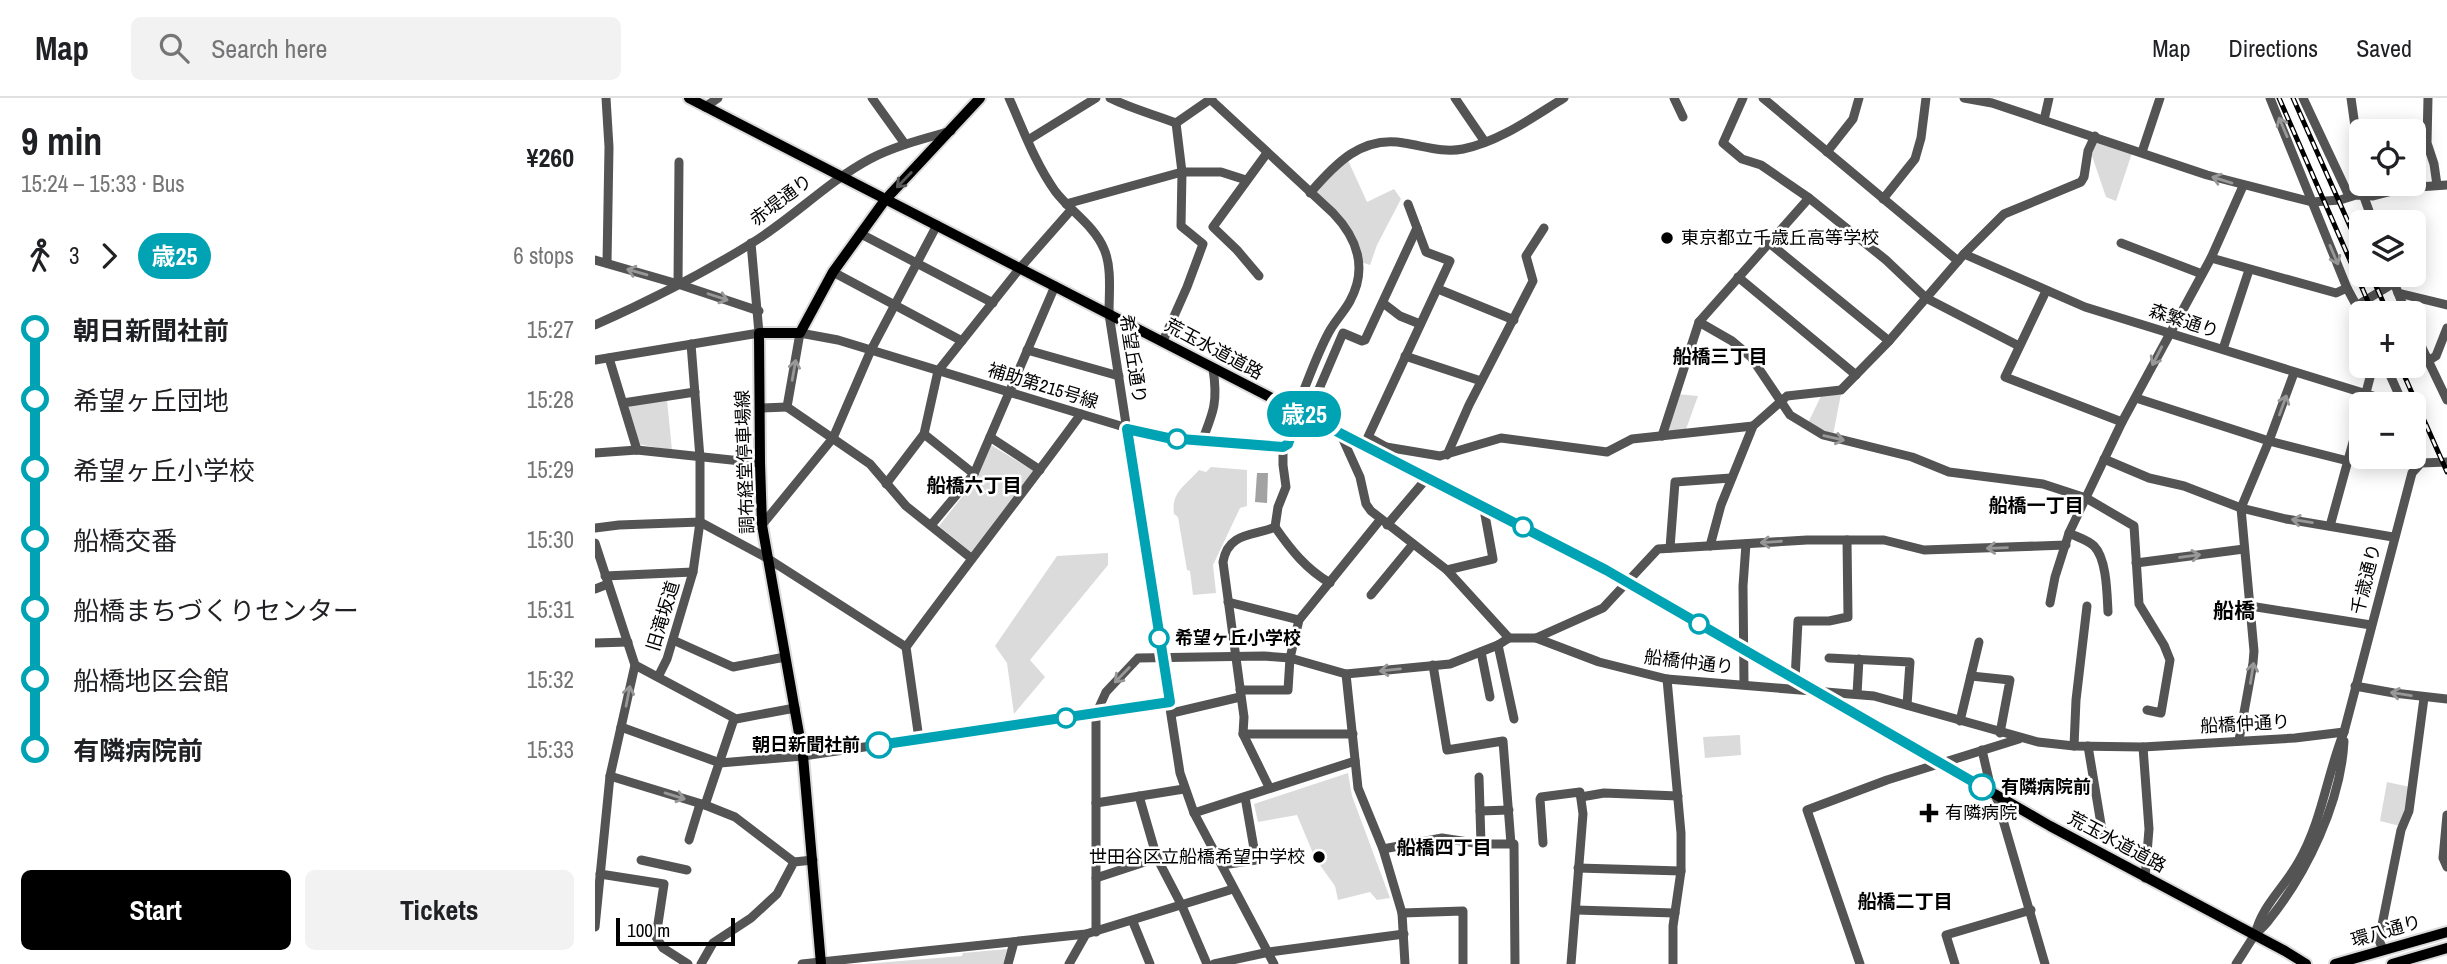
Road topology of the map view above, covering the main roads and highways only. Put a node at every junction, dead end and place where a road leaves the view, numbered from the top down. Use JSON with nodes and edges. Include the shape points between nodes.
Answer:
{"nodes":[{"id":1,"x":689,"y":98,"type":"edge"},
{"id":2,"x":980,"y":98,"type":"edge"},
{"id":3,"x":885,"y":200,"type":"junction"},
{"id":4,"x":2447,"y":932,"type":"edge"},
{"id":5,"x":2447,"y":948,"type":"edge"},
{"id":6,"x":820,"y":963,"type":"edge"},
{"id":7,"x":2306,"y":964,"type":"edge"},
{"id":8,"x":2335,"y":964,"type":"edge"},
{"id":9,"x":2392,"y":964,"type":"edge"}],
"edges":[{"from":1,"to":3,"type":"main road","name":"荒玉水道道路"},
{"from":2,"to":3,"type":"main road","one_way":true},
{"from":3,"to":6,"type":"main road","name":"調布経堂停車場線","via":[[833,272],[800,333],[759,333],[762,525],[803,756]]},
{"from":3,"to":7,"type":"main road","name":"荒玉水道道路","via":[[1342,435],[1385,451]]},
{"from":4,"to":8,"type":"main road","name":"環八通り"},
{"from":5,"to":9,"type":"main road","name":"環八通り"}]}
